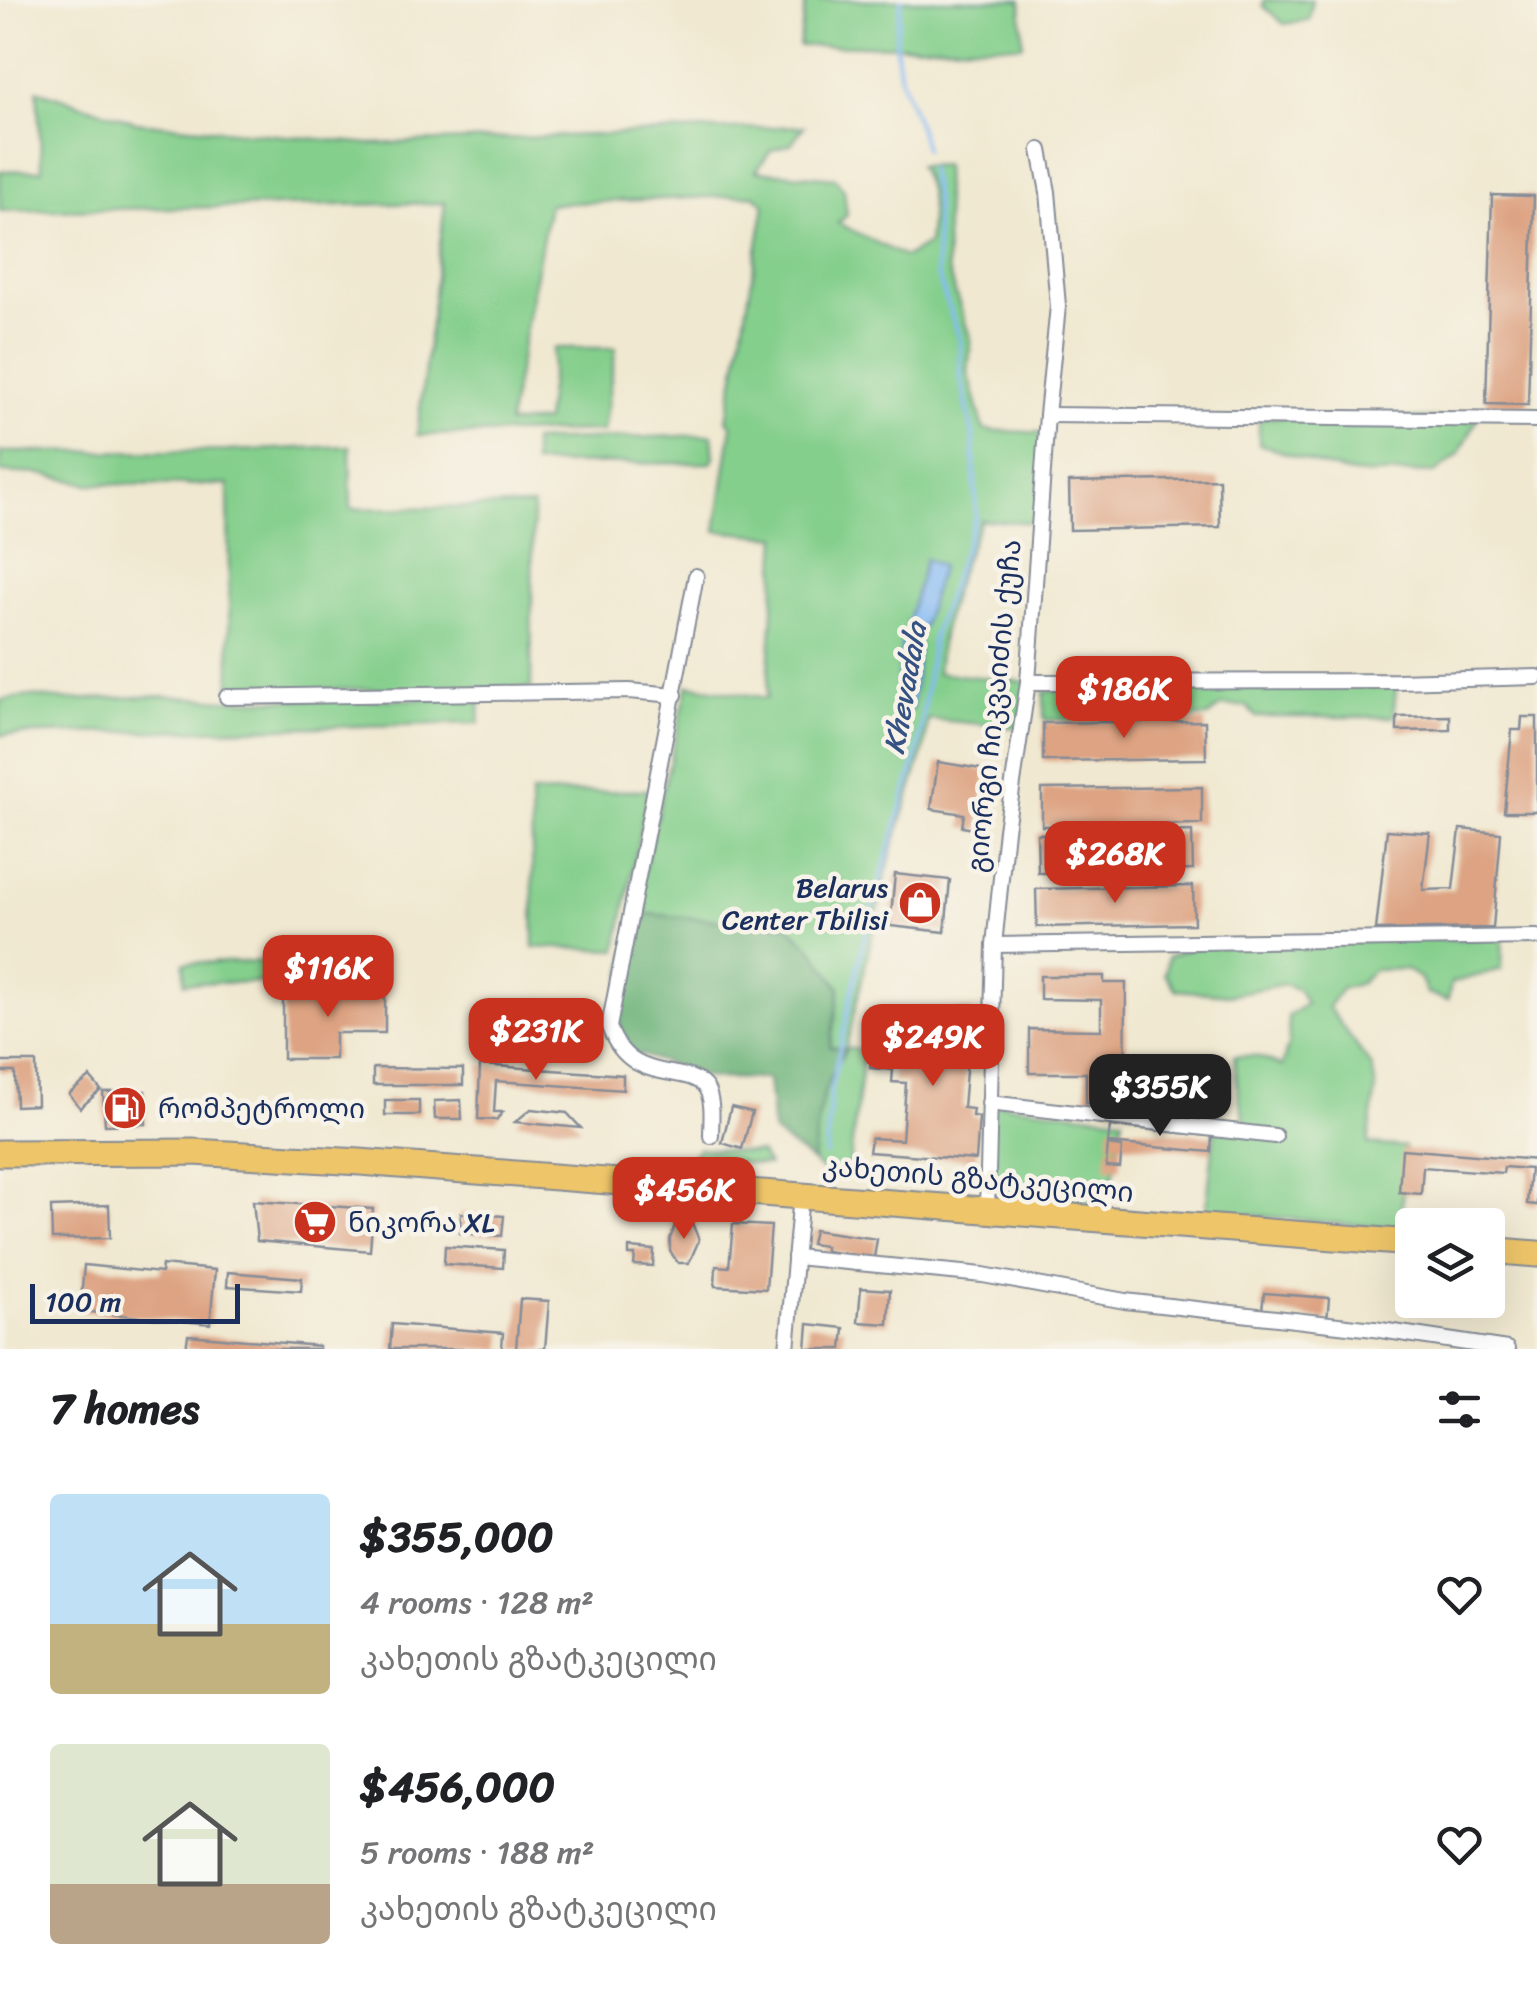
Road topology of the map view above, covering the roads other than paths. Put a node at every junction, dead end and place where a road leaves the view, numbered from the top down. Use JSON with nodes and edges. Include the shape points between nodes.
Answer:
{"nodes":[{"id":1,"x":1040,"y":150,"type":"dead end"},
{"id":2,"x":1046,"y":414,"type":"junction"},
{"id":3,"x":1537,"y":420,"type":"edge"},
{"id":4,"x":696,"y":576,"type":"dead end"},
{"id":5,"x":1537,"y":677,"type":"edge"},
{"id":6,"x":1028,"y":682,"type":"junction"},
{"id":7,"x":675,"y":695,"type":"junction"},
{"id":8,"x":227,"y":696,"type":"dead end"},
{"id":9,"x":1537,"y":938,"type":"edge"},
{"id":10,"x":994,"y":945,"type":"junction"},
{"id":11,"x":989,"y":1104,"type":"junction"},
{"id":12,"x":712,"y":1136,"type":"dead end"},
{"id":13,"x":1275,"y":1136,"type":"dead end"},
{"id":14,"x":0,"y":1153,"type":"edge"},
{"id":15,"x":801,"y":1195,"type":"junction"},
{"id":16,"x":988,"y":1210,"type":"junction"},
{"id":17,"x":1395,"y":1242,"type":"edge"},
{"id":18,"x":1505,"y":1251,"type":"edge"},
{"id":19,"x":1537,"y":1254,"type":"edge"},
{"id":20,"x":796,"y":1256,"type":"junction"},
{"id":21,"x":787,"y":1349,"type":"edge"},
{"id":22,"x":1507,"y":1349,"type":"edge"}],
"edges":[{"from":1,"to":2,"type":"street","name":"გიორგი ჩიკვაიძის ქუჩა","via":[[1058,306]]},
{"from":2,"to":3,"type":"street"},
{"from":2,"to":6,"type":"street","name":"გიორგი ჩიკვაიძის ქუჩა"},
{"from":4,"to":7,"type":"street"},
{"from":5,"to":6,"type":"street"},
{"from":6,"to":10,"type":"street","name":"გიორგი ჩიკვაიძის ქუჩა"},
{"from":7,"to":8,"type":"street"},
{"from":7,"to":12,"type":"street","via":[[610,1027],[616,1047],[644,1067],[705,1087]]},
{"from":9,"to":10,"type":"street"},
{"from":10,"to":11,"type":"street","name":"გიორგი ჩიკვაიძის ქუჩა"},
{"from":11,"to":13,"type":"street"},
{"from":11,"to":16,"type":"street","name":"გიორგი ჩიკვაიძის ქუჩა"},
{"from":14,"to":15,"type":"highway","name":"კახეთის გზატკეცილი","via":[[219,1153]]},
{"from":15,"to":16,"type":"highway","name":"კახეთის გზატკეცილი"},
{"from":15,"to":20,"type":"street"},
{"from":16,"to":17,"type":"highway","name":"კახეთის გზატკეცილი"},
{"from":18,"to":19,"type":"highway"},
{"from":20,"to":21,"type":"street"},
{"from":20,"to":22,"type":"street","via":[[984,1274],[1125,1302]]}]}
